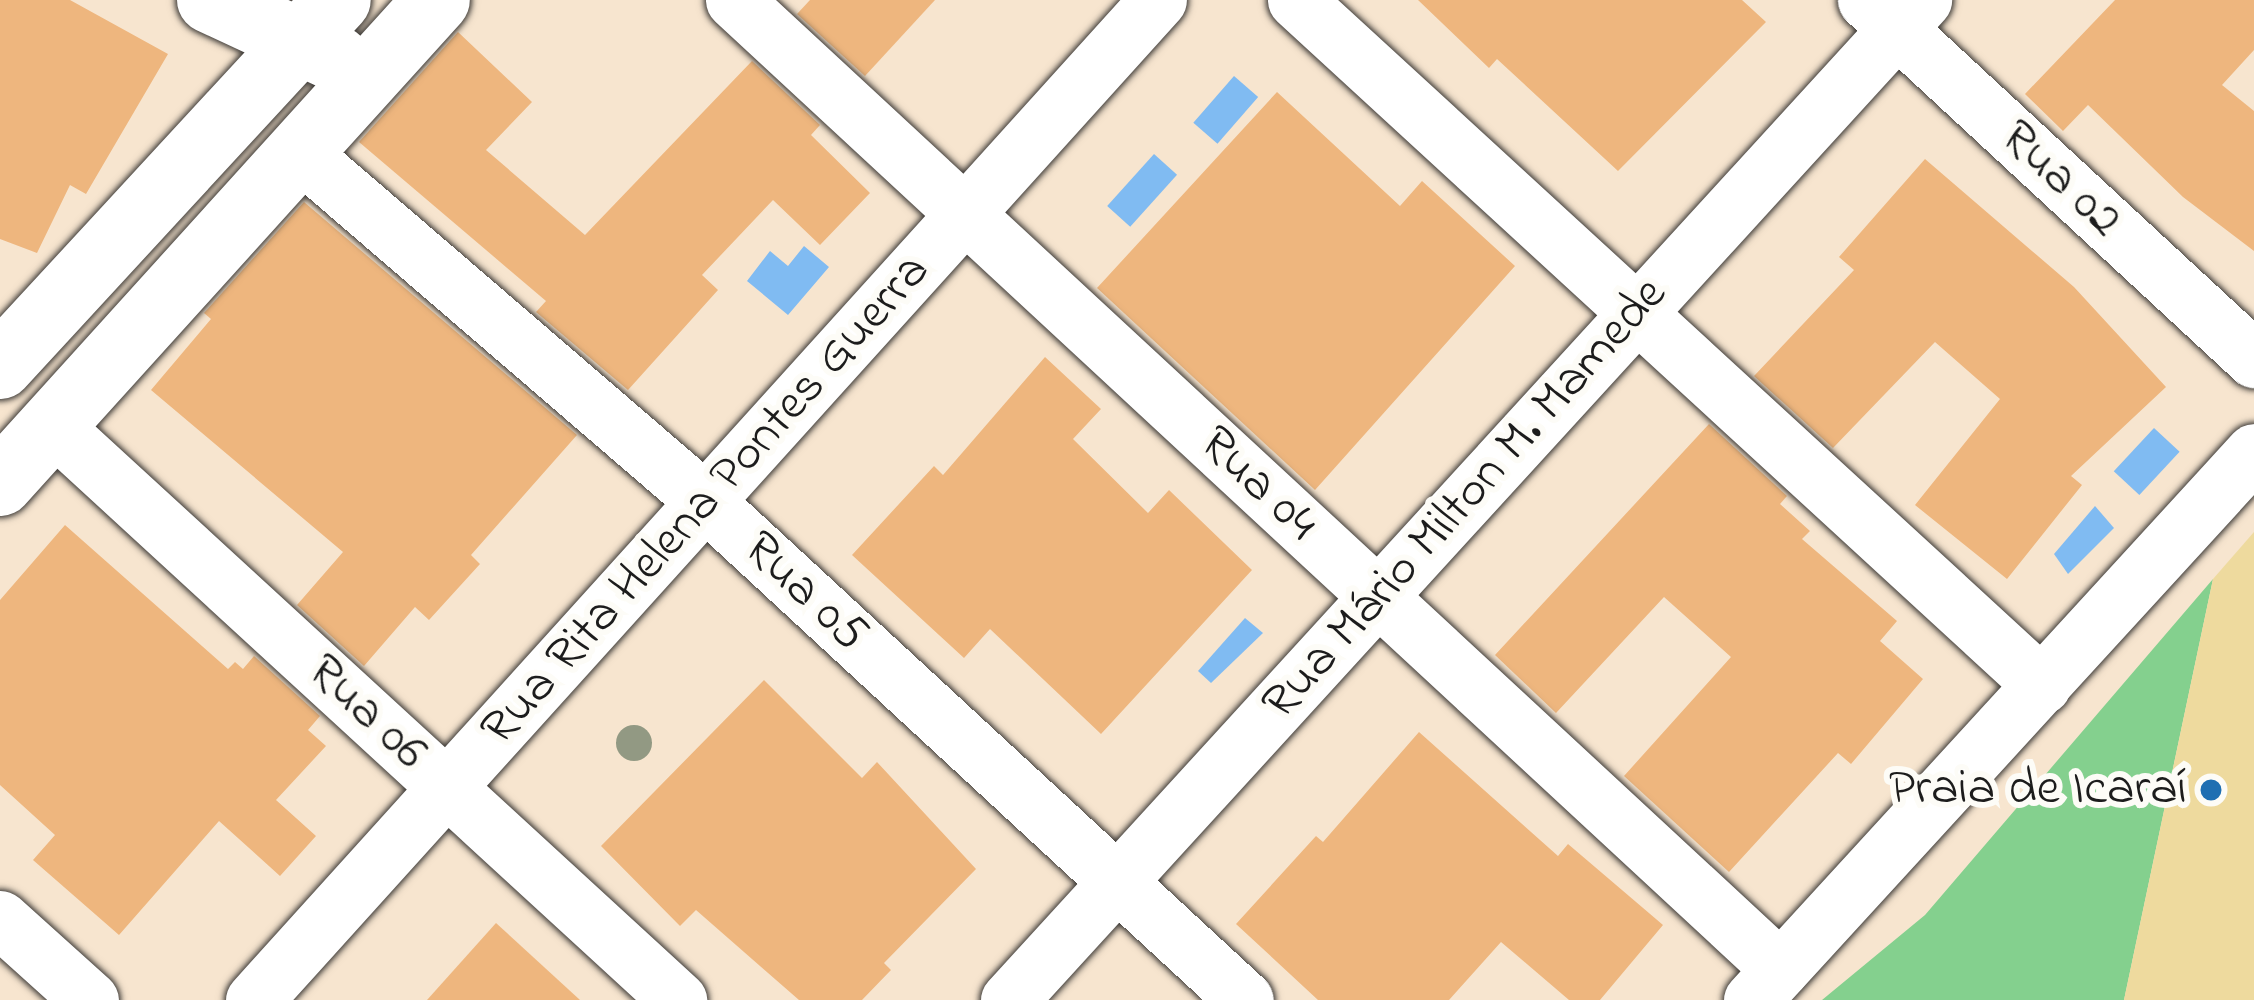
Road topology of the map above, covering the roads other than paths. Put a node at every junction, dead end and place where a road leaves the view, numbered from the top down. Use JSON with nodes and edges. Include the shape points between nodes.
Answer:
{"nodes":[{"id":1,"x":210,"y":0,"type":"edge"},
{"id":2,"x":437,"y":0,"type":"edge"},
{"id":3,"x":734,"y":0,"type":"edge"},
{"id":4,"x":1158,"y":0,"type":"edge"},
{"id":5,"x":1296,"y":0,"type":"edge"},
{"id":6,"x":1896,"y":10,"type":"edge"},
{"id":7,"x":319,"y":20,"type":"edge"},
{"id":8,"x":367,"y":74,"type":"junction"},
{"id":9,"x":298,"y":151,"type":"junction"},
{"id":10,"x":967,"y":213,"type":"junction"},
{"id":11,"x":1634,"y":316,"type":"junction"},
{"id":12,"x":2254,"y":359,"type":"edge"},
{"id":13,"x":0,"y":365,"type":"edge"},
{"id":14,"x":52,"y":426,"type":"junction"},
{"id":15,"x":2254,"y":452,"type":"edge"},
{"id":16,"x":0,"y":483,"type":"edge"},
{"id":17,"x":707,"y":503,"type":"junction"},
{"id":18,"x":1376,"y":598,"type":"junction"},
{"id":19,"x":2042,"y":685,"type":"junction"},
{"id":20,"x":448,"y":788,"type":"junction"},
{"id":21,"x":1116,"y":883,"type":"junction"},
{"id":22,"x":0,"y":919,"type":"edge"},
{"id":23,"x":1766,"y":984,"type":"edge"},
{"id":24,"x":90,"y":1000,"type":"edge"},
{"id":25,"x":254,"y":1000,"type":"edge"},
{"id":26,"x":678,"y":1000,"type":"edge"},
{"id":27,"x":1009,"y":1000,"type":"edge"},
{"id":28,"x":1245,"y":1000,"type":"edge"}],
"edges":[{"from":1,"to":7,"type":"main road"},
{"from":2,"to":8,"type":"main road"},
{"from":3,"to":10,"type":"street","name":"Rua 04"},
{"from":4,"to":10,"type":"street","name":"Rua Rita Helena Pontes Guerra"},
{"from":5,"to":11,"type":"street"},
{"from":6,"to":11,"type":"street","name":"Rua Mário Milton M. Mamede"},
{"from":6,"to":12,"type":"street","name":"Rua 02"},
{"from":7,"to":8,"type":"main road"},
{"from":7,"to":13,"type":"main road"},
{"from":8,"to":9,"type":"main road"},
{"from":9,"to":14,"type":"main road"},
{"from":9,"to":17,"type":"street","name":"Rua 05"},
{"from":10,"to":17,"type":"street","name":"Rua Rita Helena Pontes Guerra"},
{"from":10,"to":18,"type":"street","name":"Rua 04"},
{"from":11,"to":18,"type":"street","name":"Rua Mário Milton M. Mamede"},
{"from":11,"to":19,"type":"street"},
{"from":14,"to":16,"type":"main road"},
{"from":14,"to":20,"type":"street","name":"Rua 06"},
{"from":15,"to":19,"type":"street"},
{"from":17,"to":20,"type":"street","name":"Rua Rita Helena Pontes Guerra"},
{"from":17,"to":21,"type":"street","name":"Rua 05"},
{"from":18,"to":21,"type":"street","name":"Rua Mário Milton M. Mamede"},
{"from":18,"to":23,"type":"street","name":"Rua 04"},
{"from":19,"to":23,"type":"street"},
{"from":20,"to":25,"type":"street","name":"Rua Rita Helena Pontes Guerra"},
{"from":20,"to":26,"type":"street","name":"Rua 06"},
{"from":21,"to":27,"type":"street","name":"Rua Mário Milton M. Mamede"},
{"from":21,"to":28,"type":"street","name":"Rua 05"},
{"from":22,"to":24,"type":"street"}]}
